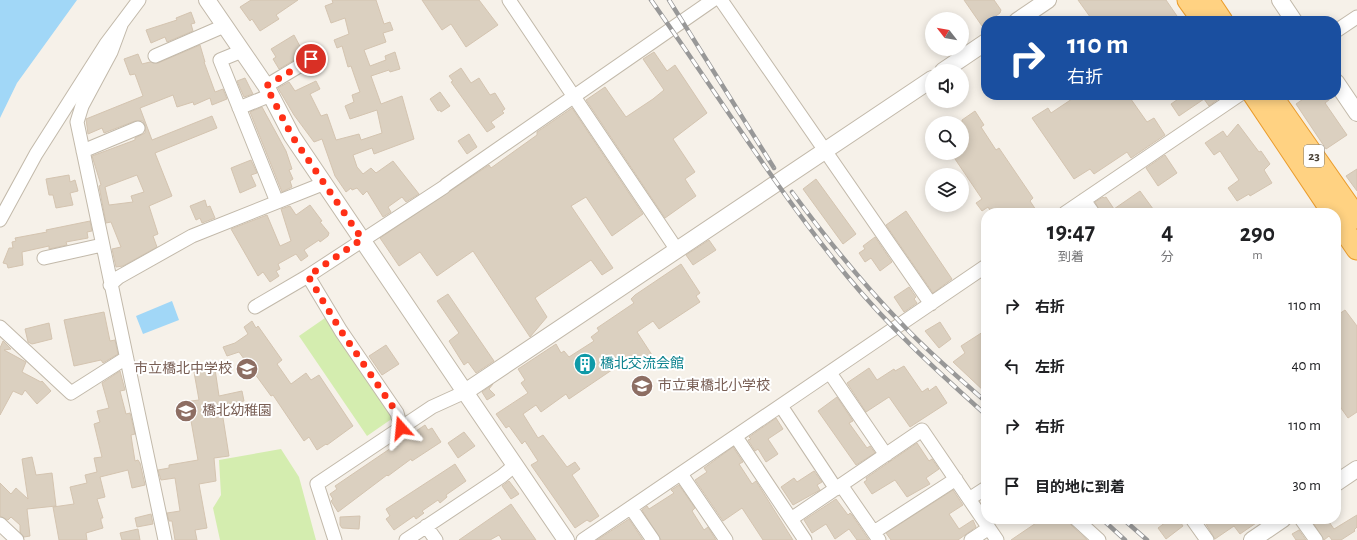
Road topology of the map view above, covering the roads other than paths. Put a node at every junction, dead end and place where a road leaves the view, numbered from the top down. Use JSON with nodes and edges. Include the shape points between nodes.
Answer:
{"nodes":[{"id":1,"x":139,"y":0,"type":"edge"},
{"id":2,"x":207,"y":0,"type":"edge"},
{"id":3,"x":509,"y":0,"type":"edge"},
{"id":4,"x":713,"y":0,"type":"edge"},
{"id":5,"x":721,"y":0,"type":"edge"},
{"id":6,"x":1048,"y":0,"type":"edge"},
{"id":7,"x":1188,"y":0,"type":"edge"},
{"id":8,"x":1208,"y":0,"type":"edge"},
{"id":9,"x":1280,"y":0,"type":"edge"},
{"id":10,"x":1024,"y":16,"type":"edge"},
{"id":11,"x":1199,"y":16,"type":"edge"},
{"id":12,"x":1219,"y":16,"type":"edge"},
{"id":13,"x":1291,"y":16,"type":"edge"},
{"id":14,"x":1357,"y":17,"type":"edge"},
{"id":15,"x":121,"y":25,"type":"junction"},
{"id":16,"x":224,"y":26,"type":"junction"},
{"id":17,"x":1341,"y":28,"type":"edge"},
{"id":18,"x":981,"y":45,"type":"edge"},
{"id":19,"x":242,"y":51,"type":"junction"},
{"id":20,"x":155,"y":56,"type":"dead end"},
{"id":21,"x":311,"y":59,"type":"dead end"},
{"id":22,"x":954,"y":64,"type":"edge"},
{"id":23,"x":925,"y":84,"type":"edge"},
{"id":24,"x":1341,"y":89,"type":"edge"},
{"id":25,"x":268,"y":91,"type":"junction"},
{"id":26,"x":574,"y":95,"type":"junction"},
{"id":27,"x":1232,"y":100,"type":"edge"},
{"id":28,"x":1257,"y":100,"type":"edge"},
{"id":29,"x":1274,"y":100,"type":"edge"},
{"id":30,"x":239,"y":108,"type":"junction"},
{"id":31,"x":1357,"y":113,"type":"edge"},
{"id":32,"x":138,"y":128,"type":"dead end"},
{"id":33,"x":826,"y":151,"type":"junction"},
{"id":34,"x":83,"y":152,"type":"junction"},
{"id":35,"x":325,"y":183,"type":"junction"},
{"id":36,"x":1084,"y":200,"type":"junction"},
{"id":37,"x":277,"y":202,"type":"junction"},
{"id":38,"x":1072,"y":208,"type":"edge"},
{"id":39,"x":1090,"y":208,"type":"edge"},
{"id":40,"x":1330,"y":208,"type":"edge"},
{"id":41,"x":1357,"y":218,"type":"edge"},
{"id":42,"x":0,"y":220,"type":"edge"},
{"id":43,"x":1341,"y":225,"type":"edge"},
{"id":44,"x":362,"y":239,"type":"junction"},
{"id":45,"x":102,"y":245,"type":"junction"},
{"id":46,"x":1357,"y":249,"type":"edge"},
{"id":47,"x":677,"y":250,"type":"junction"},
{"id":48,"x":44,"y":258,"type":"dead end"},
{"id":49,"x":981,"y":269,"type":"edge"},
{"id":50,"x":308,"y":276,"type":"junction"},
{"id":51,"x":110,"y":285,"type":"junction"},
{"id":52,"x":931,"y":304,"type":"junction"},
{"id":53,"x":255,"y":307,"type":"dead end"},
{"id":54,"x":0,"y":327,"type":"edge"},
{"id":55,"x":126,"y":358,"type":"junction"},
{"id":56,"x":830,"y":373,"type":"junction"},
{"id":57,"x":465,"y":392,"type":"junction"},
{"id":58,"x":781,"y":406,"type":"junction"},
{"id":59,"x":401,"y":428,"type":"junction"},
{"id":60,"x":736,"y":437,"type":"junction"},
{"id":61,"x":886,"y":455,"type":"junction"},
{"id":62,"x":515,"y":465,"type":"junction"},
{"id":63,"x":1357,"y":468,"type":"edge"},
{"id":64,"x":681,"y":474,"type":"junction"},
{"id":65,"x":956,"y":479,"type":"junction"},
{"id":66,"x":1341,"y":479,"type":"edge"},
{"id":67,"x":839,"y":487,"type":"junction"},
{"id":68,"x":981,"y":492,"type":"edge"},
{"id":69,"x":969,"y":500,"type":"junction"},
{"id":70,"x":631,"y":508,"type":"junction"},
{"id":71,"x":981,"y":517,"type":"edge"},
{"id":72,"x":791,"y":519,"type":"junction"},
{"id":73,"x":0,"y":524,"type":"edge"},
{"id":74,"x":986,"y":524,"type":"edge"},
{"id":75,"x":1081,"y":524,"type":"edge"},
{"id":76,"x":1196,"y":524,"type":"edge"},
{"id":77,"x":1276,"y":524,"type":"edge"},
{"id":78,"x":1305,"y":524,"type":"edge"},
{"id":79,"x":426,"y":526,"type":"junction"},
{"id":80,"x":989,"y":528,"type":"junction"},
{"id":81,"x":877,"y":536,"type":"edge"},
{"id":82,"x":17,"y":540,"type":"edge"},
{"id":83,"x":164,"y":540,"type":"edge"},
{"id":84,"x":335,"y":540,"type":"edge"},
{"id":85,"x":406,"y":540,"type":"edge"},
{"id":86,"x":436,"y":540,"type":"edge"},
{"id":87,"x":566,"y":540,"type":"edge"},
{"id":88,"x":583,"y":540,"type":"edge"},
{"id":89,"x":653,"y":540,"type":"edge"},
{"id":90,"x":726,"y":540,"type":"edge"},
{"id":91,"x":805,"y":540,"type":"edge"},
{"id":92,"x":971,"y":540,"type":"edge"},
{"id":93,"x":997,"y":540,"type":"edge"},
{"id":94,"x":1099,"y":540,"type":"edge"},
{"id":95,"x":1207,"y":540,"type":"edge"},
{"id":96,"x":1252,"y":540,"type":"edge"},
{"id":97,"x":1316,"y":540,"type":"edge"}],
"edges":[{"from":1,"to":15,"type":"street"},
{"from":2,"to":16,"type":"street"},
{"from":3,"to":26,"type":"street"},
{"from":4,"to":26,"type":"street","via":[[597,82]]},
{"from":5,"to":33,"type":"street"},
{"from":6,"to":10,"type":"street"},
{"from":7,"to":11,"type":"highway"},
{"from":8,"to":12,"type":"highway"},
{"from":9,"to":13,"type":"street"},
{"from":14,"to":17,"type":"street"},
{"from":15,"to":34,"type":"street","via":[[111,52],[78,117]]},
{"from":15,"to":42,"type":"street","via":[[106,44],[36,154]]},
{"from":16,"to":19,"type":"street"},
{"from":16,"to":20,"type":"street"},
{"from":18,"to":22,"type":"street"},
{"from":19,"to":25,"type":"street"},
{"from":19,"to":30,"type":"street","via":[[220,60]]},
{"from":21,"to":25,"type":"street"},
{"from":23,"to":33,"type":"street"},
{"from":24,"to":31,"type":"street"},
{"from":25,"to":30,"type":"street"},
{"from":25,"to":35,"type":"street","via":[[292,136]]},
{"from":26,"to":44,"type":"street","via":[[445,186]]},
{"from":26,"to":47,"type":"street"},
{"from":27,"to":36,"type":"street"},
{"from":28,"to":40,"type":"highway","number":"23"},
{"from":29,"to":41,"type":"highway","number":"23"},
{"from":30,"to":37,"type":"street"},
{"from":32,"to":34,"type":"street"},
{"from":33,"to":47,"type":"street"},
{"from":33,"to":52,"type":"street"},
{"from":34,"to":45,"type":"street"},
{"from":35,"to":37,"type":"street"},
{"from":35,"to":44,"type":"street"},
{"from":36,"to":38,"type":"street"},
{"from":36,"to":39,"type":"street"},
{"from":37,"to":51,"type":"street","via":[[192,236],[119,277]]},
{"from":43,"to":46,"type":"highway"},
{"from":44,"to":50,"type":"street"},
{"from":44,"to":57,"type":"street"},
{"from":45,"to":48,"type":"street"},
{"from":45,"to":51,"type":"street"},
{"from":47,"to":57,"type":"street"},
{"from":49,"to":52,"type":"street"},
{"from":50,"to":53,"type":"street"},
{"from":50,"to":59,"type":"street","via":[[341,331],[397,413]]},
{"from":51,"to":55,"type":"street"},
{"from":52,"to":56,"type":"street"},
{"from":54,"to":55,"type":"street","via":[[70,393]]},
{"from":55,"to":83,"type":"street"},
{"from":56,"to":58,"type":"street"},
{"from":56,"to":61,"type":"street"},
{"from":57,"to":59,"type":"street","via":[[432,407]]},
{"from":57,"to":62,"type":"street"},
{"from":58,"to":60,"type":"street"},
{"from":58,"to":67,"type":"street"},
{"from":59,"to":84,"type":"street","via":[[317,484]]},
{"from":60,"to":64,"type":"street"},
{"from":60,"to":72,"type":"street"},
{"from":61,"to":65,"type":"street","via":[[922,430]]},
{"from":61,"to":67,"type":"street"},
{"from":62,"to":79,"type":"street"},
{"from":62,"to":87,"type":"street"},
{"from":63,"to":66,"type":"street"},
{"from":64,"to":70,"type":"street"},
{"from":64,"to":90,"type":"street"},
{"from":65,"to":69,"type":"street"},
{"from":65,"to":81,"type":"street"},
{"from":67,"to":72,"type":"street"},
{"from":67,"to":81,"type":"street"},
{"from":68,"to":69,"type":"street"},
{"from":69,"to":71,"type":"street"},
{"from":70,"to":88,"type":"street"},
{"from":70,"to":89,"type":"street"},
{"from":72,"to":91,"type":"street"},
{"from":73,"to":82,"type":"street"},
{"from":74,"to":80,"type":"street"},
{"from":75,"to":94,"type":"street"},
{"from":76,"to":95,"type":"street"},
{"from":77,"to":96,"type":"street"},
{"from":78,"to":97,"type":"street"},
{"from":79,"to":85,"type":"street"},
{"from":79,"to":86,"type":"street"},
{"from":80,"to":92,"type":"street"},
{"from":80,"to":93,"type":"street"}]}
